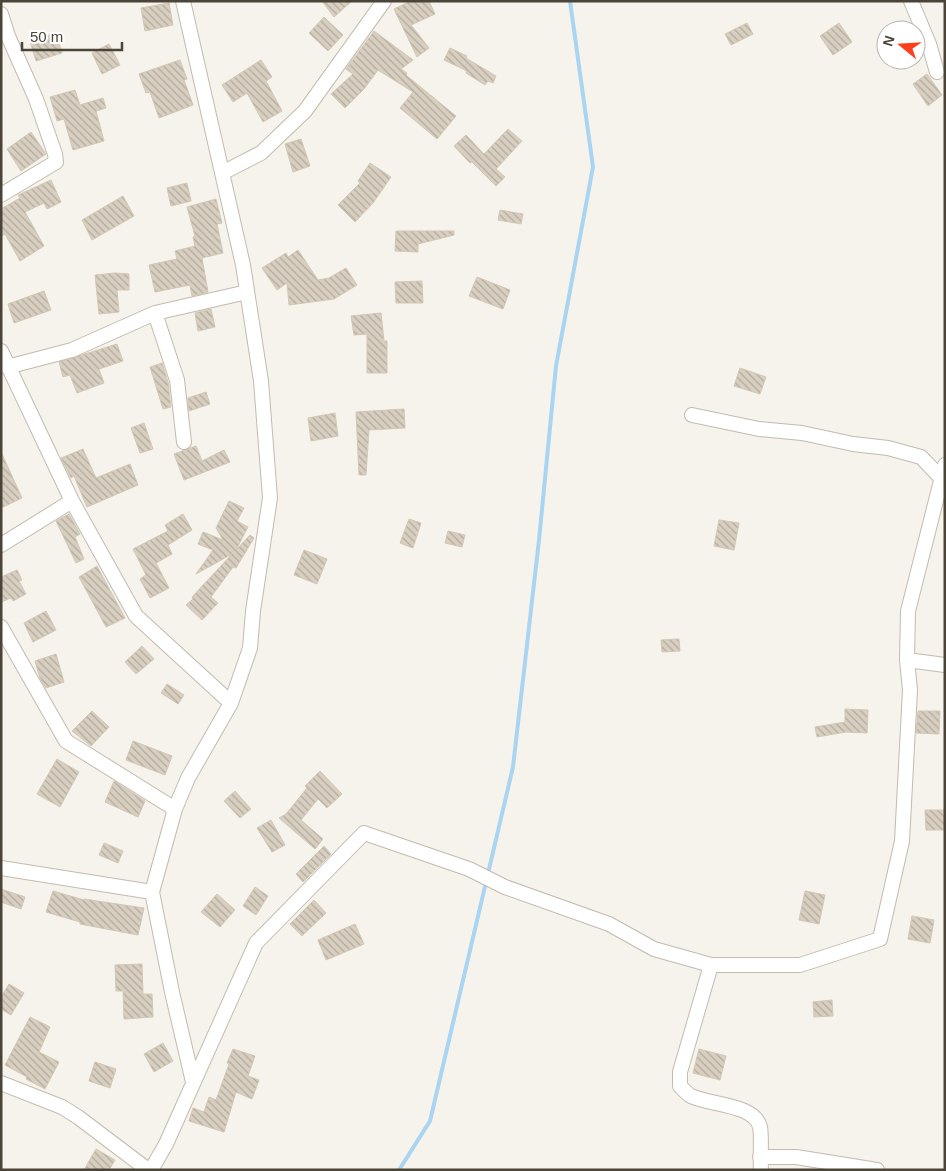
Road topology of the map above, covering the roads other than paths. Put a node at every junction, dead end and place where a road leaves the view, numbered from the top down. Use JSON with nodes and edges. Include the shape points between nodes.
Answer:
{"nodes":[{"id":1,"x":183,"y":1,"type":"edge"},
{"id":2,"x":384,"y":1,"type":"edge"},
{"id":3,"x":911,"y":1,"type":"edge"},
{"id":4,"x":1,"y":14,"type":"edge"},
{"id":5,"x":937,"y":72,"type":"dead end"},
{"id":6,"x":222,"y":173,"type":"junction"},
{"id":7,"x":1,"y":196,"type":"edge"},
{"id":8,"x":247,"y":292,"type":"junction"},
{"id":9,"x":155,"y":313,"type":"junction"},
{"id":10,"x":3,"y":358,"type":"edge"},
{"id":11,"x":692,"y":415,"type":"dead end"},
{"id":12,"x":184,"y":442,"type":"dead end"},
{"id":13,"x":943,"y":471,"type":"edge"},
{"id":14,"x":72,"y":501,"type":"junction"},
{"id":15,"x":1,"y":545,"type":"edge"},
{"id":16,"x":1,"y":627,"type":"edge"},
{"id":17,"x":907,"y":660,"type":"junction"},
{"id":18,"x":945,"y":665,"type":"edge"},
{"id":19,"x":232,"y":703,"type":"junction"},
{"id":20,"x":175,"y":809,"type":"junction"},
{"id":21,"x":1,"y":868,"type":"edge"},
{"id":22,"x":152,"y":892,"type":"junction"},
{"id":23,"x":712,"y":965,"type":"junction"},
{"id":24,"x":193,"y":1082,"type":"junction"},
{"id":25,"x":1,"y":1083,"type":"edge"},
{"id":26,"x":760,"y":1163,"type":"edge"},
{"id":27,"x":150,"y":1170,"type":"edge"},
{"id":28,"x":877,"y":1170,"type":"edge"}],
"edges":[{"from":1,"to":6,"type":"street"},
{"from":2,"to":6,"type":"street","via":[[305,111],[261,153]]},
{"from":3,"to":5,"type":"street"},
{"from":4,"to":7,"type":"street","via":[[36,99],[56,162]]},
{"from":6,"to":8,"type":"street"},
{"from":8,"to":9,"type":"street"},
{"from":8,"to":19,"type":"street","via":[[261,381],[270,498],[250,648]]},
{"from":9,"to":10,"type":"street","via":[[72,350]]},
{"from":9,"to":12,"type":"street","via":[[177,380]]},
{"from":10,"to":14,"type":"street"},
{"from":11,"to":13,"type":"street","via":[[759,430],[802,433],[888,448],[921,457]]},
{"from":13,"to":17,"type":"street","via":[[908,611]]},
{"from":14,"to":15,"type":"street"},
{"from":14,"to":19,"type":"street","via":[[136,616]]},
{"from":16,"to":20,"type":"street","via":[[66,741]]},
{"from":17,"to":18,"type":"street"},
{"from":17,"to":23,"type":"street","via":[[910,690],[902,841],[880,940],[800,965]]},
{"from":19,"to":20,"type":"street","via":[[188,778]]},
{"from":20,"to":22,"type":"street"},
{"from":21,"to":22,"type":"street"},
{"from":22,"to":24,"type":"street"},
{"from":23,"to":24,"type":"street","via":[[654,949],[609,924],[364,834],[256,943]]},
{"from":23,"to":26,"type":"street","via":[[680,1072],[680,1086],[690,1096],[742,1109],[753,1116],[760,1126]]},
{"from":24,"to":27,"type":"street","via":[[166,1144]]},
{"from":25,"to":27,"type":"street","via":[[62,1107]]},
{"from":26,"to":28,"type":"street","via":[[796,1157]]}]}
